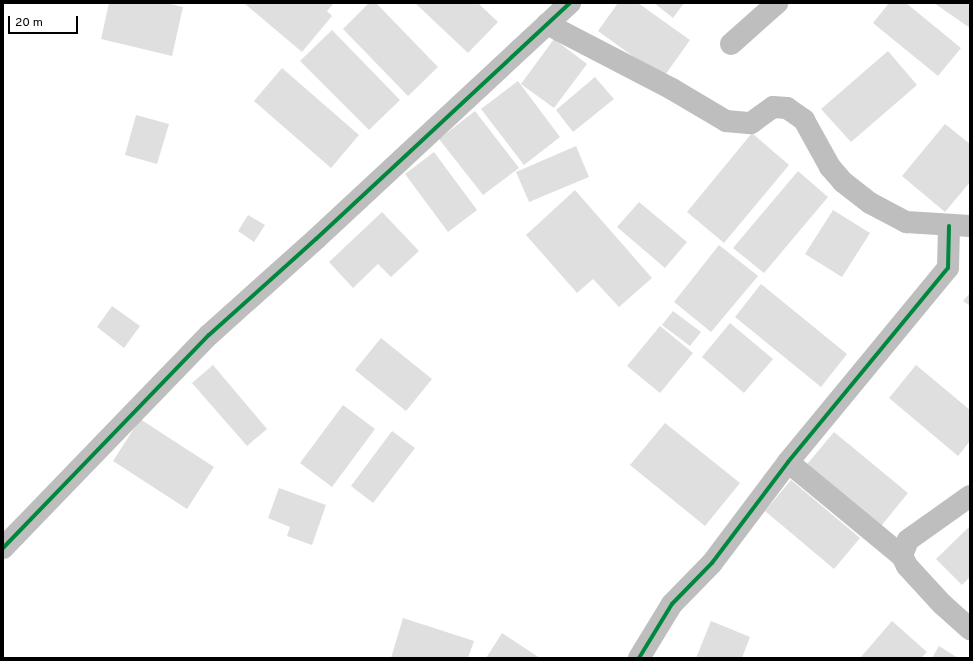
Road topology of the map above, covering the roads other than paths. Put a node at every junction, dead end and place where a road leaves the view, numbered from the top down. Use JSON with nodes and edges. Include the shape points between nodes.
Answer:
{"nodes":[{"id":1,"x":570,"y":3,"type":"edge"},
{"id":2,"x":778,"y":3,"type":"edge"},
{"id":3,"x":547,"y":24,"type":"junction"},
{"id":4,"x":731,"y":44,"type":"dead end"},
{"id":5,"x":960,"y":226,"type":"edge"},
{"id":6,"x":788,"y":462,"type":"junction"},
{"id":7,"x":970,"y":496,"type":"edge"},
{"id":8,"x":3,"y":548,"type":"edge"},
{"id":9,"x":902,"y":556,"type":"junction"},
{"id":10,"x":970,"y":629,"type":"edge"},
{"id":11,"x":639,"y":658,"type":"edge"}],
"edges":[{"from":1,"to":3,"type":"street"},
{"from":2,"to":4,"type":"street"},
{"from":3,"to":5,"type":"street","via":[[672,89],[726,121],[751,123],[773,107],[787,108],[804,120],[830,167],[842,182],[870,203],[906,222]]},
{"from":3,"to":8,"type":"street","via":[[209,335]]},
{"from":5,"to":6,"type":"street","via":[[948,268]]},
{"from":6,"to":9,"type":"street"},
{"from":6,"to":11,"type":"street","via":[[712,563],[672,604]]},
{"from":7,"to":9,"type":"street","via":[[908,540]]},
{"from":9,"to":10,"type":"street","via":[[927,588]]}]}
